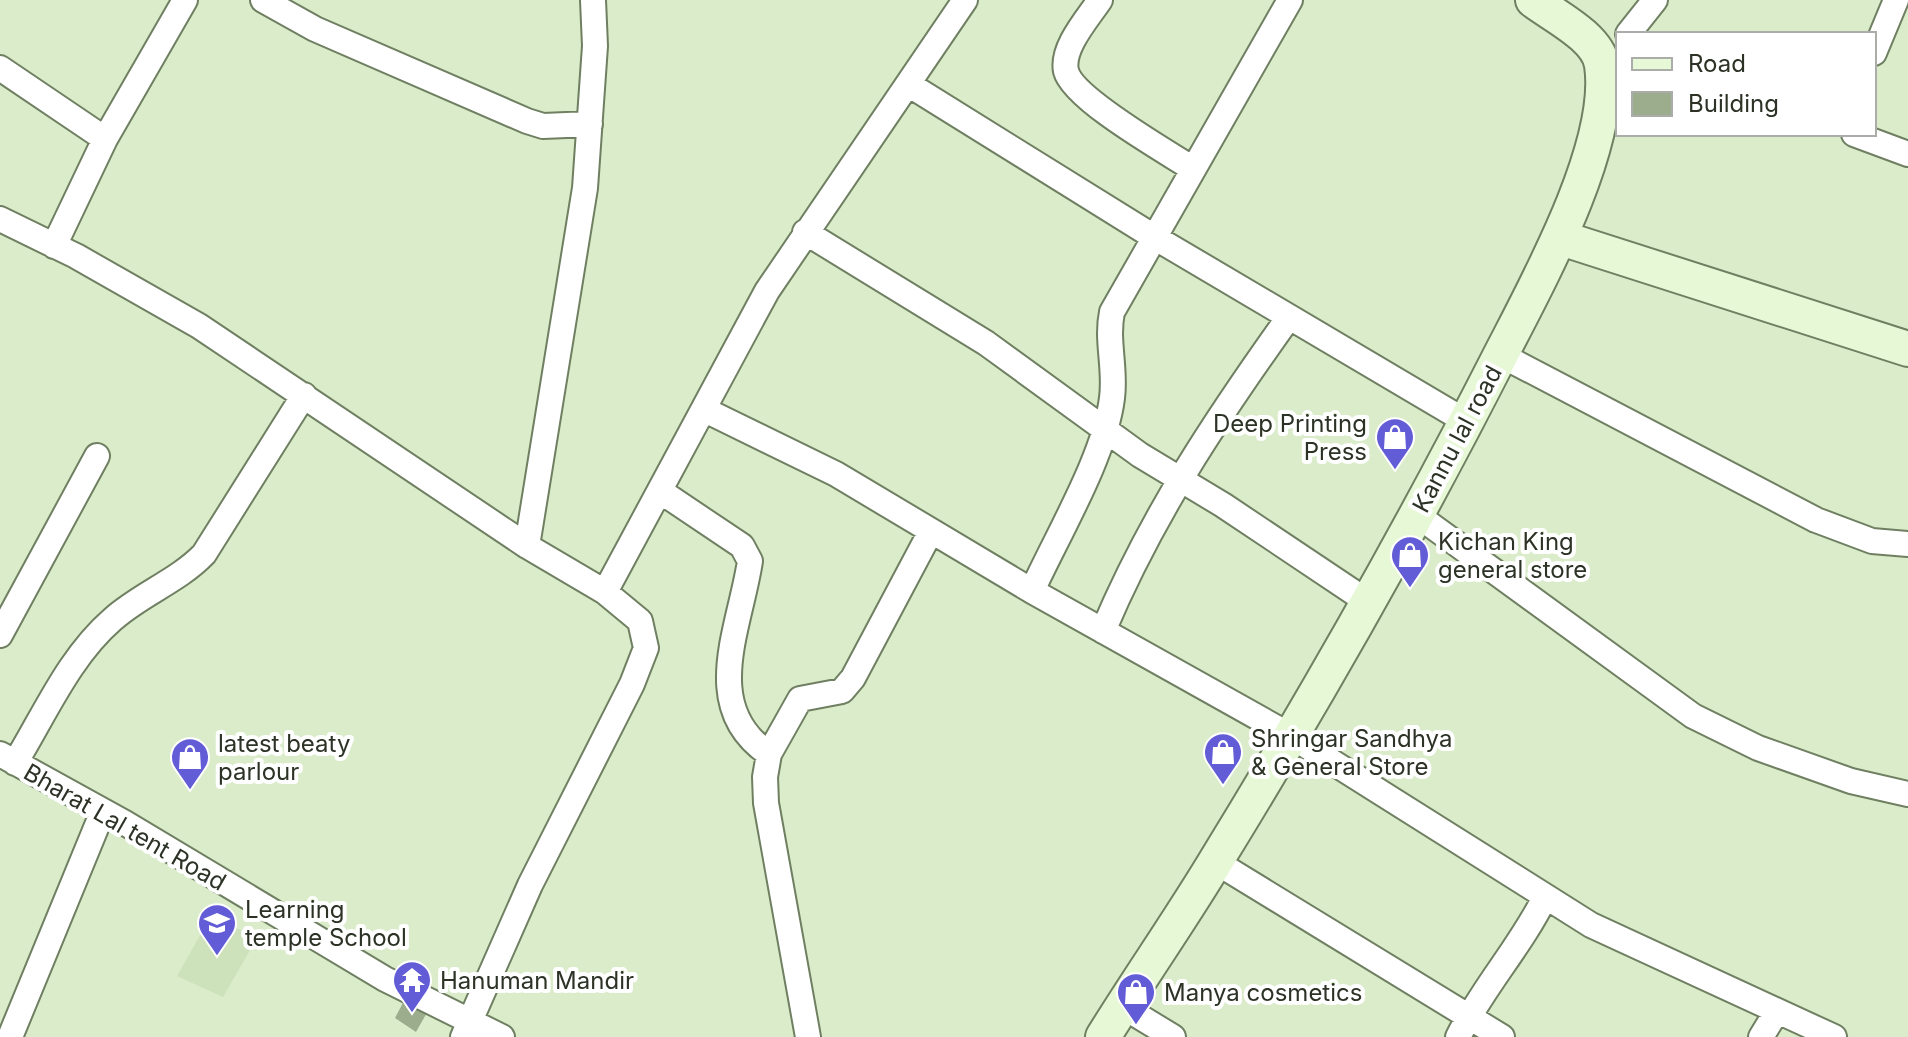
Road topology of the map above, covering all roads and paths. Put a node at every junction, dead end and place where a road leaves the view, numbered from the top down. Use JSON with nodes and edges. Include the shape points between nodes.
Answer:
{"nodes":[{"id":1,"x":185,"y":0,"type":"edge"},
{"id":2,"x":263,"y":0,"type":"edge"},
{"id":3,"x":593,"y":0,"type":"edge"},
{"id":4,"x":1100,"y":0,"type":"edge"},
{"id":5,"x":1290,"y":0,"type":"edge"},
{"id":6,"x":1533,"y":0,"type":"edge"},
{"id":7,"x":1655,"y":0,"type":"edge"},
{"id":8,"x":1896,"y":0,"type":"edge"},
{"id":9,"x":957,"y":3,"type":"edge"},
{"id":10,"x":1628,"y":32,"type":"edge"},
{"id":11,"x":1616,"y":46,"type":"edge"},
{"id":12,"x":1876,"y":48,"type":"edge"},
{"id":13,"x":0,"y":68,"type":"edge"},
{"id":14,"x":908,"y":84,"type":"junction"},
{"id":15,"x":590,"y":124,"type":"junction"},
{"id":16,"x":1859,"y":136,"type":"edge"},
{"id":17,"x":105,"y":139,"type":"junction"},
{"id":18,"x":1908,"y":154,"type":"edge"},
{"id":19,"x":1193,"y":169,"type":"junction"},
{"id":20,"x":0,"y":219,"type":"edge"},
{"id":21,"x":805,"y":232,"type":"junction"},
{"id":22,"x":1154,"y":237,"type":"junction"},
{"id":23,"x":1561,"y":238,"type":"junction"},
{"id":24,"x":54,"y":246,"type":"junction"},
{"id":25,"x":1289,"y":317,"type":"junction"},
{"id":26,"x":1908,"y":349,"type":"edge"},
{"id":27,"x":1501,"y":355,"type":"junction"},
{"id":28,"x":304,"y":395,"type":"junction"},
{"id":29,"x":705,"y":410,"type":"junction"},
{"id":30,"x":1467,"y":422,"type":"junction"},
{"id":31,"x":1103,"y":430,"type":"junction"},
{"id":32,"x":97,"y":456,"type":"dead end"},
{"id":33,"x":1177,"y":480,"type":"junction"},
{"id":34,"x":660,"y":491,"type":"junction"},
{"id":35,"x":1417,"y":515,"type":"junction"},
{"id":36,"x":931,"y":531,"type":"junction"},
{"id":37,"x":1908,"y":544,"type":"edge"},
{"id":38,"x":527,"y":546,"type":"junction"},
{"id":39,"x":1032,"y":591,"type":"junction"},
{"id":40,"x":605,"y":592,"type":"junction"},
{"id":41,"x":1368,"y":602,"type":"junction"},
{"id":42,"x":1103,"y":631,"type":"junction"},
{"id":43,"x":0,"y":635,"type":"edge"},
{"id":44,"x":1291,"y":736,"type":"junction"},
{"id":45,"x":769,"y":754,"type":"junction"},
{"id":46,"x":7,"y":759,"type":"edge"},
{"id":47,"x":1908,"y":794,"type":"edge"},
{"id":48,"x":103,"y":811,"type":"junction"},
{"id":49,"x":1216,"y":862,"type":"junction"},
{"id":50,"x":1545,"y":897,"type":"junction"},
{"id":51,"x":1122,"y":1006,"type":"junction"},
{"id":52,"x":1777,"y":1011,"type":"junction"},
{"id":53,"x":1464,"y":1028,"type":"edge"},
{"id":54,"x":466,"y":1029,"type":"edge"},
{"id":55,"x":10,"y":1037,"type":"edge"},
{"id":56,"x":502,"y":1037,"type":"edge"},
{"id":57,"x":808,"y":1037,"type":"edge"},
{"id":58,"x":1103,"y":1037,"type":"edge"},
{"id":59,"x":1173,"y":1037,"type":"edge"},
{"id":60,"x":1502,"y":1037,"type":"edge"},
{"id":61,"x":1761,"y":1037,"type":"edge"},
{"id":62,"x":1834,"y":1037,"type":"edge"}],
"edges":[{"from":1,"to":17,"type":"street"},
{"from":2,"to":15,"type":"street","via":[[315,29],[527,121],[543,126]]},
{"from":3,"to":15,"type":"street"},
{"from":4,"to":19,"type":"street","via":[[1067,52],[1066,72],[1102,110]]},
{"from":5,"to":19,"type":"street"},
{"from":6,"to":11,"type":"street","via":[[1591,44]]},
{"from":7,"to":10,"type":"street"},
{"from":8,"to":12,"type":"street"},
{"from":9,"to":14,"type":"street"},
{"from":11,"to":23,"type":"street","name":"Kannu lal road"},
{"from":13,"to":17,"type":"street"},
{"from":14,"to":21,"type":"street"},
{"from":14,"to":22,"type":"street"},
{"from":15,"to":38,"type":"street","via":[[585,188]]},
{"from":16,"to":18,"type":"street"},
{"from":17,"to":24,"type":"street"},
{"from":19,"to":22,"type":"street"},
{"from":20,"to":24,"type":"street"},
{"from":21,"to":29,"type":"street","via":[[767,291]]},
{"from":21,"to":31,"type":"street","via":[[986,343]]},
{"from":22,"to":25,"type":"street"},
{"from":22,"to":31,"type":"street","via":[[1112,312],[1107,333],[1114,374]]},
{"from":23,"to":26,"type":"street"},
{"from":23,"to":27,"type":"street","name":"Kannu lal road"},
{"from":24,"to":28,"type":"street","via":[[199,326]]},
{"from":25,"to":30,"type":"street"},
{"from":25,"to":33,"type":"street"},
{"from":27,"to":30,"type":"street","name":"Kannu lal road"},
{"from":27,"to":37,"type":"street","via":[[1816,520],[1872,541]]},
{"from":28,"to":38,"type":"street"},
{"from":28,"to":46,"type":"street","via":[[204,554],[129,606],[75,658]]},
{"from":29,"to":34,"type":"street"},
{"from":29,"to":36,"type":"street","via":[[823,468]]},
{"from":30,"to":35,"type":"street","name":"Kannu lal road"},
{"from":31,"to":33,"type":"street"},
{"from":31,"to":39,"type":"street"},
{"from":32,"to":43,"type":"street"},
{"from":33,"to":41,"type":"street"},
{"from":33,"to":42,"type":"street"},
{"from":34,"to":40,"type":"street"},
{"from":34,"to":45,"type":"street","via":[[742,546],[750,561],[730,659],[730,693],[749,741]]},
{"from":35,"to":41,"type":"street","name":"Kannu lal road"},
{"from":35,"to":47,"type":"street","via":[[1693,716],[1758,748],[1851,781]]},
{"from":36,"to":39,"type":"street"},
{"from":36,"to":45,"type":"street","via":[[853,678],[842,691],[800,699]]},
{"from":38,"to":40,"type":"street"},
{"from":39,"to":42,"type":"street"},
{"from":40,"to":54,"type":"street","via":[[640,621],[646,648]]},
{"from":41,"to":44,"type":"street","name":"Kannu lal road"},
{"from":42,"to":44,"type":"street"},
{"from":44,"to":49,"type":"street","name":"Kannu lal road"},
{"from":44,"to":50,"type":"street"},
{"from":45,"to":57,"type":"street","via":[[766,803]]},
{"from":46,"to":48,"type":"street","name":"Bharat Lal tent Road"},
{"from":48,"to":54,"type":"street","name":"Bharat Lal tent Road"},
{"from":48,"to":55,"type":"street"},
{"from":49,"to":51,"type":"street","name":"Kannu lal road"},
{"from":49,"to":53,"type":"street"},
{"from":50,"to":52,"type":"street","via":[[1591,925]]},
{"from":50,"to":53,"type":"street"},
{"from":51,"to":58,"type":"street","name":"Kannu lal road"},
{"from":51,"to":59,"type":"street"},
{"from":52,"to":61,"type":"street"},
{"from":52,"to":62,"type":"street"},
{"from":53,"to":60,"type":"street"},
{"from":54,"to":56,"type":"street","name":"Bharat Lal tent Road"}]}
